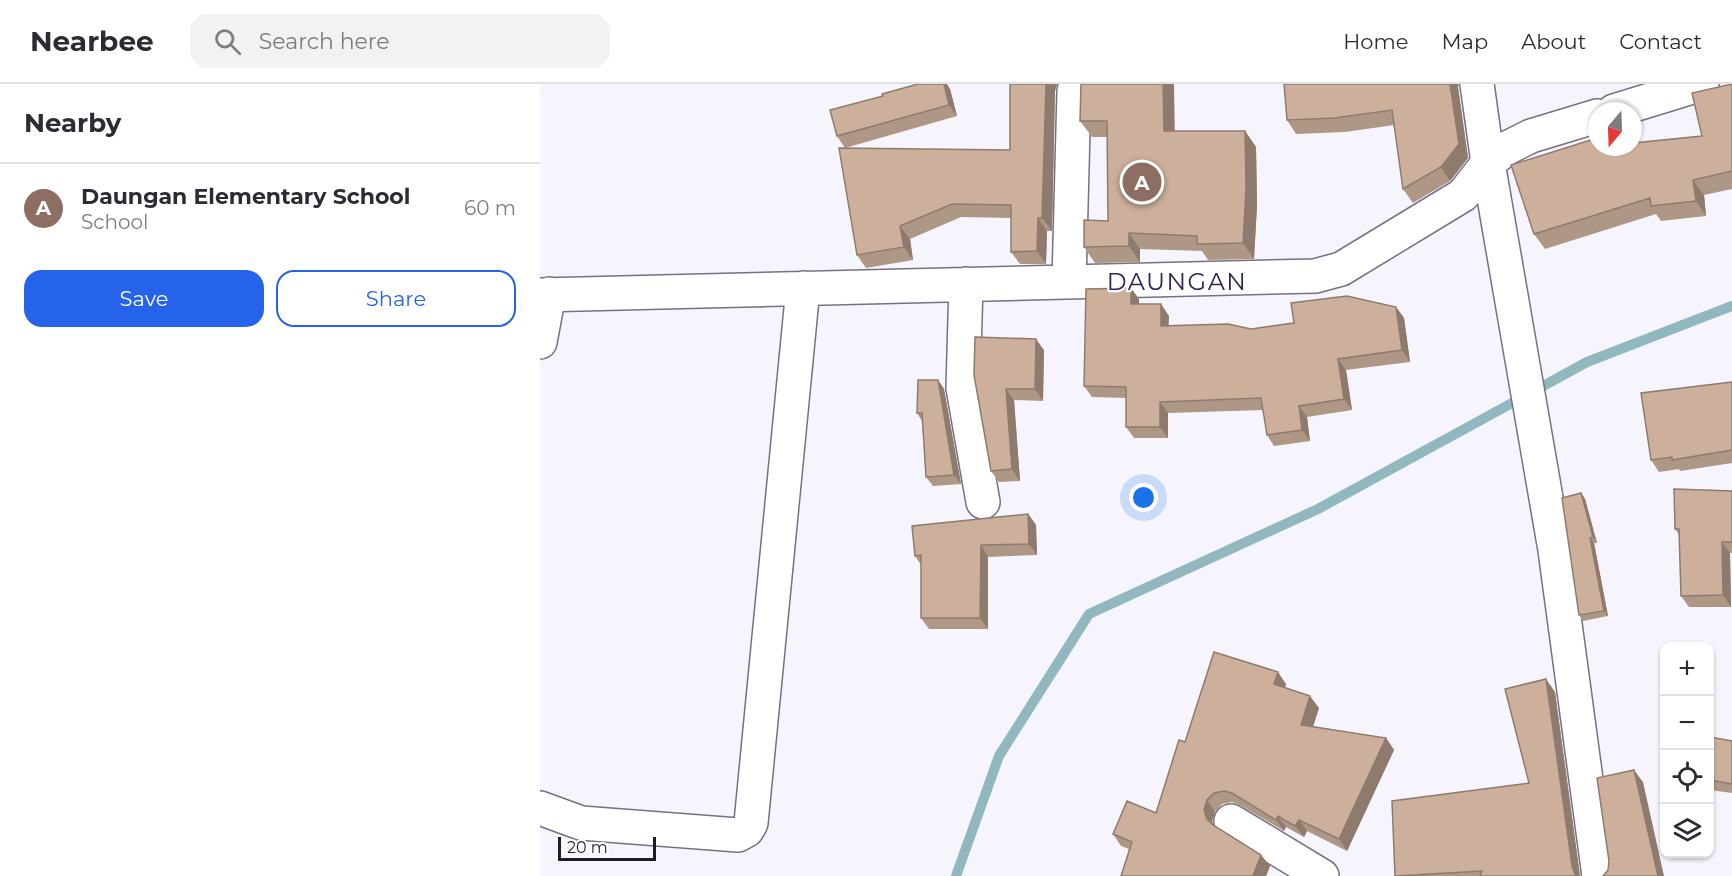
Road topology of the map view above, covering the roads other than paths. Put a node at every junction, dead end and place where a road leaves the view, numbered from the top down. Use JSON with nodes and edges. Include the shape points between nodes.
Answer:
{"nodes":[{"id":1,"x":1477,"y":84,"type":"edge"},
{"id":2,"x":1702,"y":84,"type":"edge"},
{"id":3,"x":1074,"y":91,"type":"dead end"},
{"id":4,"x":1642,"y":102,"type":"edge"},
{"id":5,"x":1588,"y":119,"type":"edge"},
{"id":6,"x":1488,"y":163,"type":"junction"},
{"id":7,"x":1069,"y":282,"type":"junction"},
{"id":8,"x":966,"y":285,"type":"junction"},
{"id":9,"x":803,"y":288,"type":"junction"},
{"id":10,"x":545,"y":295,"type":"edge"},
{"id":11,"x":540,"y":342,"type":"edge"},
{"id":12,"x":983,"y":502,"type":"dead end"},
{"id":13,"x":540,"y":808,"type":"edge"},
{"id":14,"x":1232,"y":821,"type":"dead end"},
{"id":15,"x":1322,"y":876,"type":"edge"},
{"id":16,"x":1599,"y":876,"type":"edge"}],
"edges":[{"from":1,"to":6,"type":"street"},
{"from":2,"to":4,"type":"street"},
{"from":3,"to":7,"type":"street"},
{"from":5,"to":6,"type":"street","via":[[1531,136]]},
{"from":6,"to":7,"type":"street","via":[[1463,195],[1341,269],[1315,276]]},
{"from":6,"to":16,"type":"street","via":[[1555,550]]},
{"from":7,"to":8,"type":"street"},
{"from":8,"to":9,"type":"street"},
{"from":8,"to":12,"type":"street","via":[[963,388]]},
{"from":9,"to":10,"type":"street"},
{"from":9,"to":13,"type":"street","via":[[751,823],[738,835],[581,824]]},
{"from":10,"to":11,"type":"street"},
{"from":14,"to":15,"type":"street"}]}
